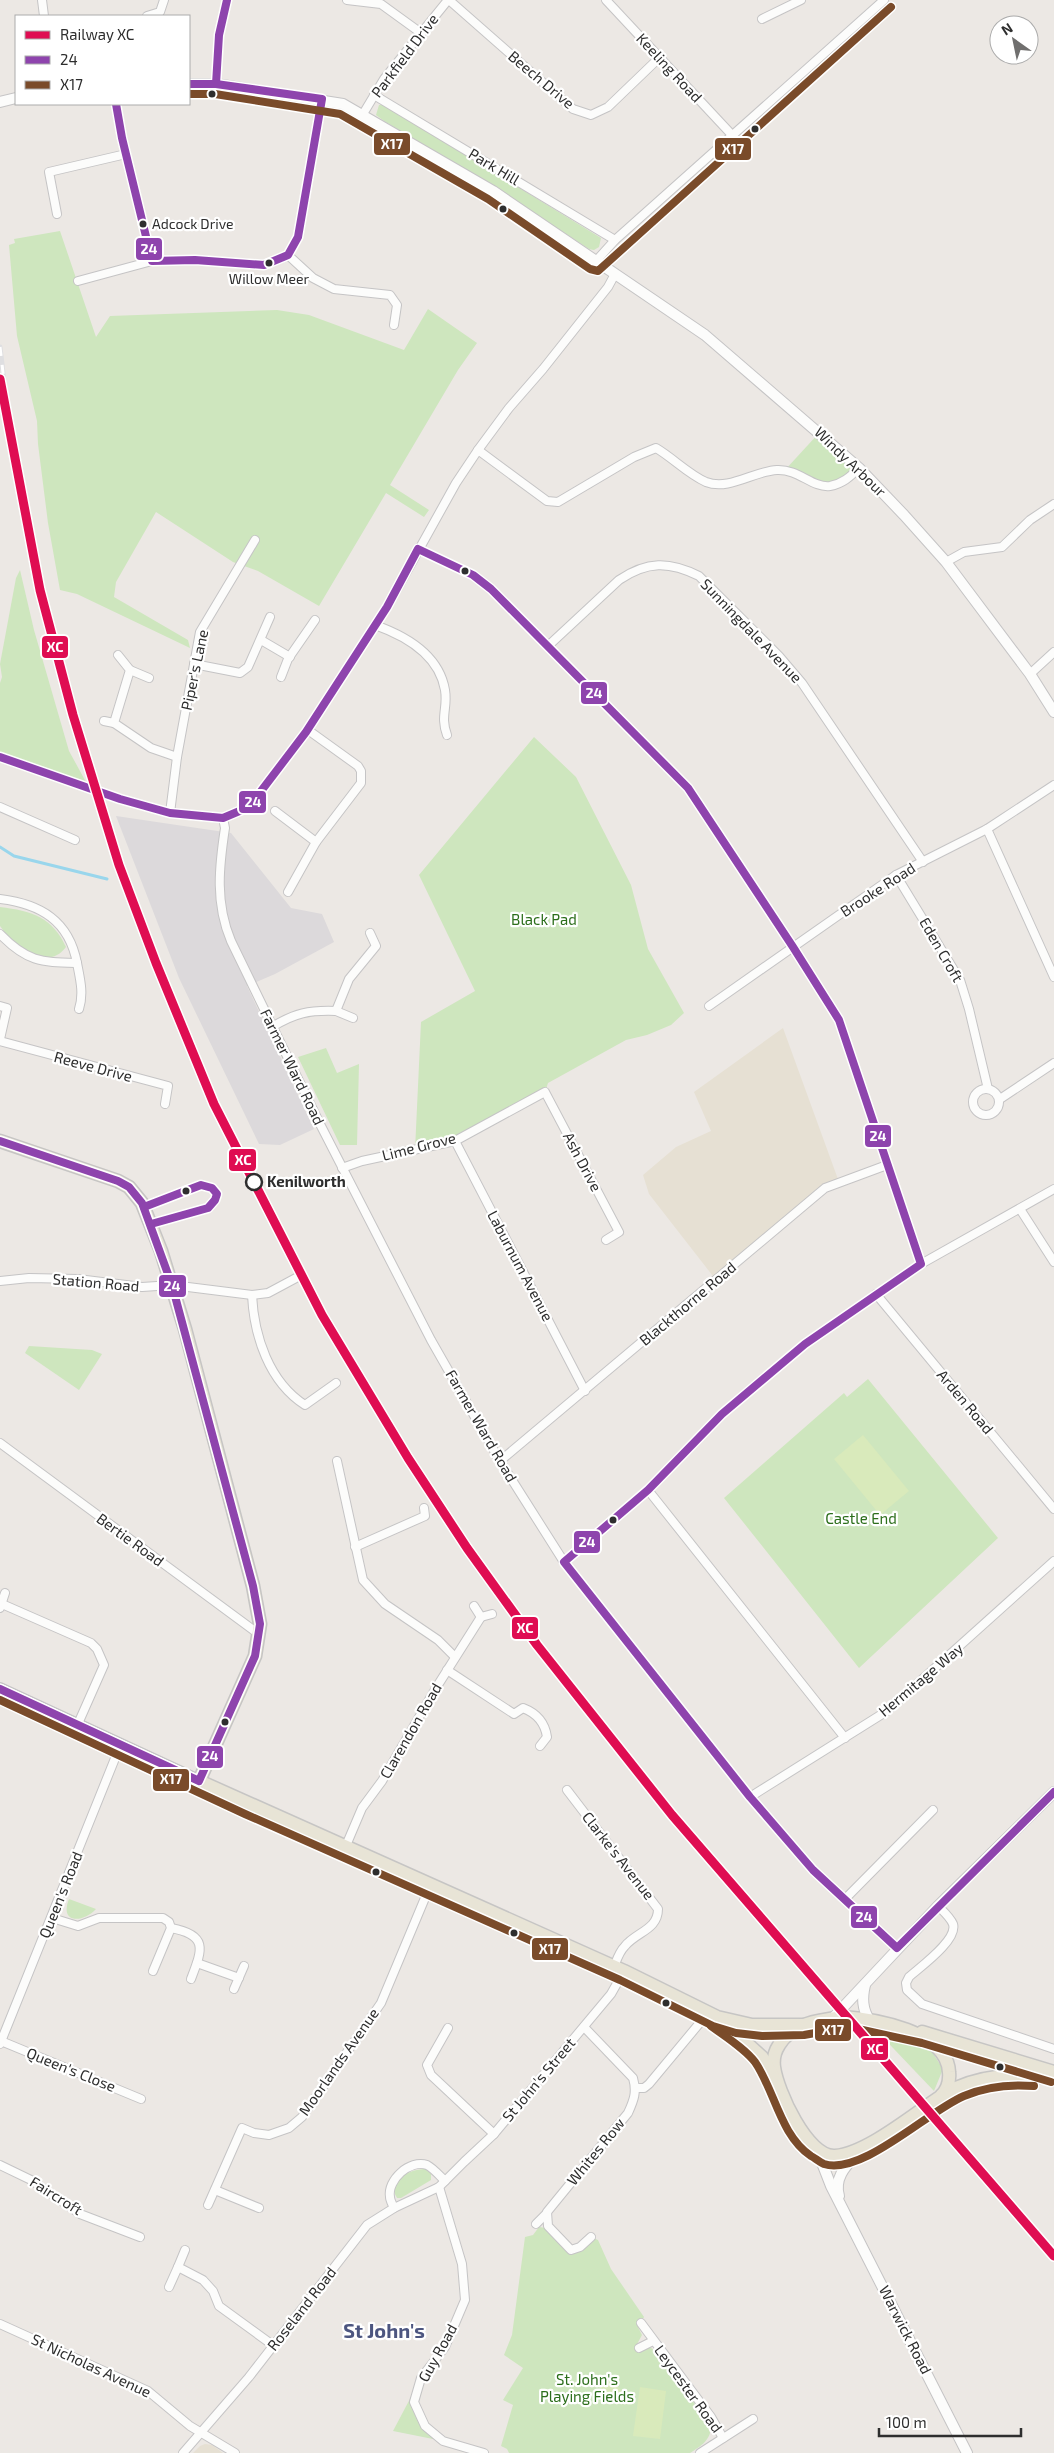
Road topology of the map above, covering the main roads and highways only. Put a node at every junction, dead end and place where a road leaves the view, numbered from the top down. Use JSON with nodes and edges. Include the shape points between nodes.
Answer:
{"nodes":[{"id":1,"x":0,"y":1141,"type":"edge"},
{"id":2,"x":0,"y":1689,"type":"edge"},
{"id":3,"x":199,"y":1781,"type":"junction"},
{"id":4,"x":713,"y":2015,"type":"junction"},
{"id":5,"x":803,"y":2025,"type":"junction"},
{"id":6,"x":905,"y":2028,"type":"junction"},
{"id":7,"x":1054,"y":2072,"type":"edge"},
{"id":8,"x":1054,"y":2079,"type":"edge"},
{"id":9,"x":778,"y":2085,"type":"junction"},
{"id":10,"x":940,"y":2097,"type":"junction"}],
"edges":[{"from":1,"to":3,"type":"main road","via":[[123,1184],[139,1198],[172,1286],[259,1613],[260,1636],[255,1656]]},
{"from":2,"to":3,"type":"main road"},
{"from":3,"to":4,"type":"main road","via":[[619,1969]]},
{"from":4,"to":5,"type":"main road","via":[[752,2026]]},
{"from":4,"to":9,"type":"main road","via":[[762,2057]]},
{"from":5,"to":6,"type":"main road","via":[[843,2017]]},
{"from":5,"to":9,"type":"main road","via":[[784,2038],[775,2053]]},
{"from":6,"to":7,"type":"main road"},
{"from":6,"to":10,"type":"main road","via":[[934,2044],[946,2059],[949,2082]]},
{"from":8,"to":10,"type":"main road","via":[[1024,2074],[993,2076],[965,2083]]},
{"from":9,"to":10,"type":"main road","via":[[806,2137],[817,2150],[833,2156],[864,2147]]}]}
